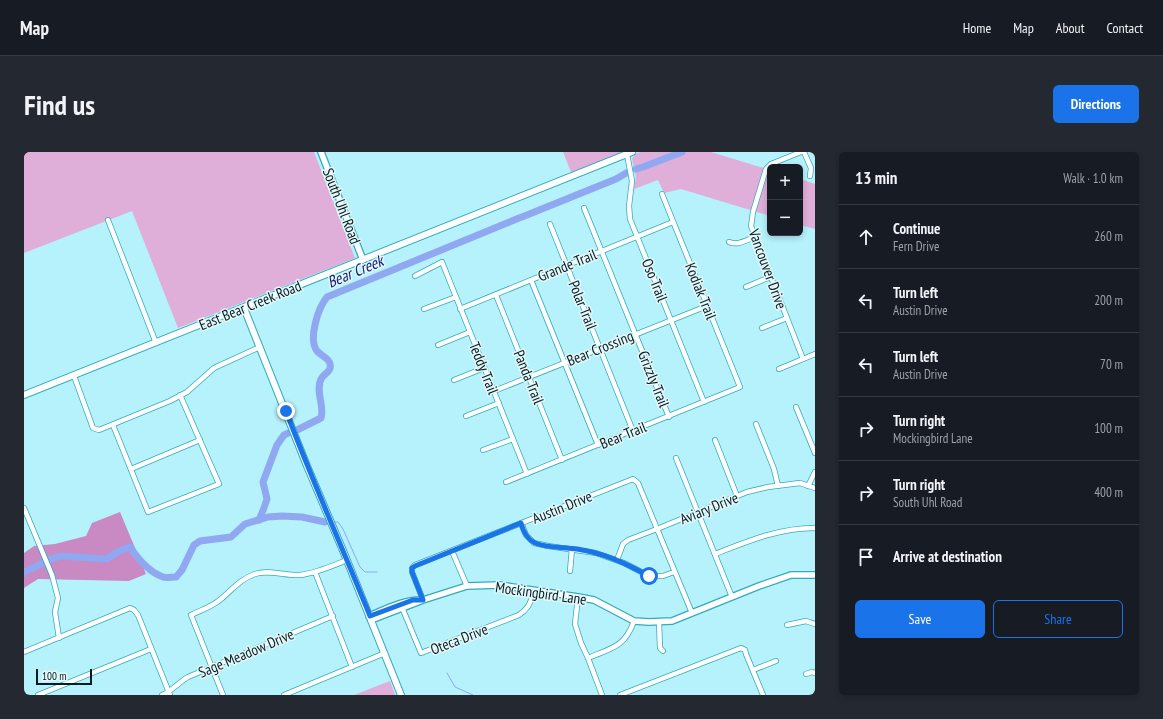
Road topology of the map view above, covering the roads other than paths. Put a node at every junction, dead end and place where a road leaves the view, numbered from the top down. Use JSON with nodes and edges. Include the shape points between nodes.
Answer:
{"nodes":[{"id":1,"x":321,"y":152,"type":"edge"},
{"id":2,"x":802,"y":152,"type":"edge"},
{"id":3,"x":629,"y":153,"type":"edge"},
{"id":4,"x":810,"y":176,"type":"dead end"},
{"id":5,"x":662,"y":194,"type":"dead end"},
{"id":6,"x":584,"y":208,"type":"dead end"},
{"id":7,"x":108,"y":220,"type":"dead end"},
{"id":8,"x":673,"y":222,"type":"junction"},
{"id":9,"x":550,"y":224,"type":"dead end"},
{"id":10,"x":637,"y":236,"type":"junction"},
{"id":11,"x":754,"y":237,"type":"junction"},
{"id":12,"x":729,"y":242,"type":"dead end"},
{"id":13,"x":601,"y":251,"type":"junction"},
{"id":14,"x":363,"y":260,"type":"junction"},
{"id":15,"x":567,"y":266,"type":"junction"},
{"id":16,"x":415,"y":276,"type":"dead end"},
{"id":17,"x":770,"y":277,"type":"junction"},
{"id":18,"x":531,"y":280,"type":"junction"},
{"id":19,"x":746,"y":287,"type":"dead end"},
{"id":20,"x":496,"y":295,"type":"junction"},
{"id":21,"x":456,"y":297,"type":"junction"},
{"id":22,"x":707,"y":306,"type":"junction"},
{"id":23,"x":244,"y":308,"type":"junction"},
{"id":24,"x":460,"y":309,"type":"junction"},
{"id":25,"x":424,"y":310,"type":"dead end"},
{"id":26,"x":787,"y":318,"type":"junction"},
{"id":27,"x":671,"y":320,"type":"junction"},
{"id":28,"x":762,"y":328,"type":"dead end"},
{"id":29,"x":470,"y":332,"type":"junction"},
{"id":30,"x":635,"y":334,"type":"junction"},
{"id":31,"x":156,"y":343,"type":"junction"},
{"id":32,"x":438,"y":345,"type":"dead end"},
{"id":33,"x":260,"y":347,"type":"junction"},
{"id":34,"x":600,"y":348,"type":"junction"},
{"id":35,"x":815,"y":354,"type":"edge"},
{"id":36,"x":803,"y":359,"type":"junction"},
{"id":37,"x":565,"y":363,"type":"junction"},
{"id":38,"x":484,"y":368,"type":"junction"},
{"id":39,"x":779,"y":369,"type":"dead end"},
{"id":40,"x":74,"y":376,"type":"junction"},
{"id":41,"x":529,"y":377,"type":"junction"},
{"id":42,"x":454,"y":380,"type":"dead end"},
{"id":43,"x":740,"y":388,"type":"joint"},
{"id":44,"x":494,"y":392,"type":"junction"},
{"id":45,"x":24,"y":395,"type":"edge"},
{"id":46,"x":180,"y":395,"type":"junction"},
{"id":47,"x":704,"y":402,"type":"junction"},
{"id":48,"x":499,"y":403,"type":"junction"},
{"id":49,"x":796,"y":407,"type":"dead end"},
{"id":50,"x":466,"y":416,"type":"dead end"},
{"id":51,"x":669,"y":417,"type":"junction"},
{"id":52,"x":756,"y":424,"type":"dead end"},
{"id":53,"x":113,"y":425,"type":"junction"},
{"id":54,"x":633,"y":431,"type":"junction"},
{"id":55,"x":513,"y":439,"type":"junction"},
{"id":56,"x":200,"y":440,"type":"junction"},
{"id":57,"x":715,"y":440,"type":"dead end"},
{"id":58,"x":598,"y":445,"type":"junction"},
{"id":59,"x":484,"y":450,"type":"dead end"},
{"id":60,"x":815,"y":453,"type":"edge"},
{"id":61,"x":676,"y":458,"type":"dead end"},
{"id":62,"x":562,"y":460,"type":"junction"},
{"id":63,"x":131,"y":469,"type":"junction"},
{"id":64,"x":815,"y":472,"type":"edge"},
{"id":65,"x":527,"y":474,"type":"junction"},
{"id":66,"x":506,"y":482,"type":"dead end"},
{"id":67,"x":778,"y":486,"type":"junction"},
{"id":68,"x":808,"y":486,"type":"junction"},
{"id":69,"x":815,"y":488,"type":"edge"},
{"id":70,"x":737,"y":496,"type":"junction"},
{"id":71,"x":24,"y":508,"type":"edge"},
{"id":72,"x":698,"y":512,"type":"junction"},
{"id":73,"x":521,"y":523,"type":"junction"},
{"id":74,"x":815,"y":528,"type":"edge"},
{"id":75,"x":657,"y":529,"type":"junction"},
{"id":76,"x":572,"y":549,"type":"junction"},
{"id":77,"x":452,"y":551,"type":"junction"},
{"id":78,"x":715,"y":554,"type":"junction"},
{"id":79,"x":347,"y":560,"type":"junction"},
{"id":80,"x":617,"y":560,"type":"junction"},
{"id":81,"x":570,"y":571,"type":"dead end"},
{"id":82,"x":315,"y":572,"type":"junction"},
{"id":83,"x":674,"y":572,"type":"junction"},
{"id":84,"x":815,"y":575,"type":"edge"},
{"id":85,"x":467,"y":586,"type":"junction"},
{"id":86,"x":535,"y":591,"type":"junction"},
{"id":87,"x":578,"y":597,"type":"junction"},
{"id":88,"x":732,"y":597,"type":"junction"},
{"id":89,"x":423,"y":600,"type":"junction"},
{"id":90,"x":401,"y":606,"type":"junction"},
{"id":91,"x":692,"y":613,"type":"junction"},
{"id":92,"x":333,"y":616,"type":"junction"},
{"id":93,"x":370,"y":618,"type":"junction"},
{"id":94,"x":634,"y":621,"type":"junction"},
{"id":95,"x":659,"y":622,"type":"junction"},
{"id":96,"x":815,"y":624,"type":"edge"},
{"id":97,"x":787,"y":625,"type":"dead end"},
{"id":98,"x":59,"y":638,"type":"junction"},
{"id":99,"x":151,"y":649,"type":"junction"},
{"id":100,"x":663,"y":651,"type":"dead end"},
{"id":101,"x":24,"y":652,"type":"edge"},
{"id":102,"x":385,"y":653,"type":"junction"},
{"id":103,"x":588,"y":658,"type":"junction"},
{"id":104,"x":776,"y":660,"type":"dead end"},
{"id":105,"x":352,"y":666,"type":"junction"},
{"id":106,"x":212,"y":667,"type":"junction"},
{"id":107,"x":753,"y":670,"type":"junction"},
{"id":108,"x":815,"y":673,"type":"edge"},
{"id":109,"x":806,"y":674,"type":"dead end"},
{"id":110,"x":169,"y":694,"type":"edge"},
{"id":111,"x":38,"y":695,"type":"edge"},
{"id":112,"x":162,"y":695,"type":"edge"},
{"id":113,"x":223,"y":695,"type":"edge"},
{"id":114,"x":284,"y":695,"type":"edge"},
{"id":115,"x":401,"y":695,"type":"edge"},
{"id":116,"x":602,"y":695,"type":"edge"},
{"id":117,"x":620,"y":695,"type":"edge"},
{"id":118,"x":762,"y":695,"type":"edge"}],
"edges":[{"from":1,"to":14,"type":"street","name":"South Uhl Road"},
{"from":2,"to":4,"type":"street","via":[[811,168]]},
{"from":2,"to":11,"type":"street","name":"Vancouver Drive","via":[[771,164],[766,169],[751,219]]},
{"from":3,"to":10,"type":"street","name":"Oso Trail","via":[[632,181],[630,219]]},
{"from":3,"to":14,"type":"main road","name":"East Bear Creek Road"},
{"from":5,"to":8,"type":"street","name":"Kodiak Trail"},
{"from":6,"to":13,"type":"street","name":"Grizzly Trail"},
{"from":7,"to":31,"type":"street"},
{"from":8,"to":10,"type":"street","name":"Grande Trail"},
{"from":8,"to":22,"type":"street","name":"Kodiak Trail"},
{"from":9,"to":15,"type":"street","name":"Polar Trail"},
{"from":10,"to":13,"type":"street","name":"Grande Trail"},
{"from":10,"to":27,"type":"street","name":"Oso Trail"},
{"from":11,"to":12,"type":"street","via":[[738,244]]},
{"from":11,"to":17,"type":"street","name":"Vancouver Drive"},
{"from":13,"to":15,"type":"street","name":"Grande Trail"},
{"from":13,"to":30,"type":"street","name":"Grizzly Trail"},
{"from":14,"to":23,"type":"main road","name":"East Bear Creek Road"},
{"from":15,"to":18,"type":"street","name":"Grande Trail"},
{"from":15,"to":34,"type":"street","name":"Polar Trail"},
{"from":16,"to":21,"type":"street","name":"Teddy Trail","via":[[442,262]]},
{"from":17,"to":19,"type":"street"},
{"from":17,"to":26,"type":"street","name":"Vancouver Drive"},
{"from":18,"to":20,"type":"street","name":"Grande Trail"},
{"from":18,"to":37,"type":"street"},
{"from":20,"to":24,"type":"street","name":"Grande Trail"},
{"from":20,"to":41,"type":"street","name":"Panda Trail"},
{"from":21,"to":24,"type":"street","name":"Teddy Trail"},
{"from":21,"to":25,"type":"street"},
{"from":22,"to":27,"type":"street","name":"Bear Crossing"},
{"from":22,"to":43,"type":"street","name":"Kodiak Trail"},
{"from":23,"to":31,"type":"main road","name":"East Bear Creek Road"},
{"from":23,"to":33,"type":"main road"},
{"from":24,"to":29,"type":"street","name":"Teddy Trail"},
{"from":26,"to":28,"type":"street"},
{"from":26,"to":36,"type":"street","name":"Vancouver Drive"},
{"from":27,"to":30,"type":"street","name":"Bear Crossing"},
{"from":27,"to":47,"type":"street","name":"Oso Trail"},
{"from":29,"to":32,"type":"street"},
{"from":29,"to":38,"type":"street","name":"Teddy Trail"},
{"from":30,"to":34,"type":"street","name":"Bear Crossing"},
{"from":30,"to":51,"type":"street","name":"Grizzly Trail"},
{"from":31,"to":40,"type":"main road","name":"East Bear Creek Road"},
{"from":33,"to":46,"type":"street","via":[[214,368],[187,392]]},
{"from":33,"to":79,"type":"main road"},
{"from":34,"to":37,"type":"street","name":"Bear Crossing"},
{"from":34,"to":54,"type":"street","name":"Polar Trail"},
{"from":35,"to":36,"type":"street"},
{"from":36,"to":39,"type":"street"},
{"from":37,"to":41,"type":"street","name":"Bear Crossing"},
{"from":37,"to":58,"type":"street"},
{"from":38,"to":42,"type":"street"},
{"from":38,"to":44,"type":"street","name":"Teddy Trail"},
{"from":40,"to":45,"type":"main road","name":"East Bear Creek Road"},
{"from":40,"to":53,"type":"street","via":[[93,428],[99,430]]},
{"from":41,"to":44,"type":"street","name":"Bear Crossing"},
{"from":41,"to":62,"type":"street","name":"Panda Trail"},
{"from":43,"to":47,"type":"street","name":"Bear Trail"},
{"from":44,"to":48,"type":"street","name":"Teddy Trail"},
{"from":46,"to":53,"type":"street"},
{"from":46,"to":56,"type":"street"},
{"from":47,"to":51,"type":"street","name":"Bear Trail"},
{"from":48,"to":50,"type":"street"},
{"from":48,"to":55,"type":"street","name":"Teddy Trail"},
{"from":49,"to":60,"type":"street"},
{"from":51,"to":54,"type":"street","name":"Bear Trail"},
{"from":52,"to":67,"type":"street"},
{"from":53,"to":63,"type":"street"},
{"from":54,"to":58,"type":"street","name":"Bear Trail"},
{"from":55,"to":59,"type":"street"},
{"from":55,"to":65,"type":"street","name":"Teddy Trail"},
{"from":56,"to":63,"type":"street"},
{"from":56,"to":63,"type":"street","via":[[219,484],[148,512]]},
{"from":57,"to":70,"type":"street"},
{"from":58,"to":62,"type":"street","name":"Bear Trail"},
{"from":61,"to":72,"type":"street"},
{"from":62,"to":65,"type":"street","name":"Bear Trail"},
{"from":64,"to":68,"type":"street"},
{"from":65,"to":66,"type":"street","name":"Bear Trail"},
{"from":67,"to":68,"type":"street","name":"Aviary Drive"},
{"from":67,"to":70,"type":"street","name":"Aviary Drive"},
{"from":68,"to":69,"type":"street","name":"Aviary Drive"},
{"from":70,"to":72,"type":"street","name":"Aviary Drive"},
{"from":71,"to":98,"type":"street","via":[[52,575],[58,598],[55,612]]},
{"from":72,"to":75,"type":"street","name":"Aviary Drive"},
{"from":72,"to":78,"type":"street"},
{"from":73,"to":75,"type":"street","name":"Austin Drive","via":[[632,479],[638,483]]},
{"from":73,"to":76,"type":"street","via":[[526,535],[534,543]]},
{"from":73,"to":77,"type":"street","name":"Austin Drive"},
{"from":74,"to":78,"type":"street","via":[[787,530],[757,537]]},
{"from":75,"to":80,"type":"street","name":"Aviary Drive","via":[[628,540],[623,544]]},
{"from":75,"to":83,"type":"street"},
{"from":76,"to":80,"type":"street"},
{"from":76,"to":81,"type":"street"},
{"from":77,"to":85,"type":"street"},
{"from":77,"to":89,"type":"street","name":"Austin Drive","via":[[412,568]]},
{"from":78,"to":88,"type":"street"},
{"from":79,"to":82,"type":"street"},
{"from":79,"to":93,"type":"main road"},
{"from":80,"to":83,"type":"street","via":[[649,576],[663,576]]},
{"from":82,"to":92,"type":"street"},
{"from":82,"to":106,"type":"street","via":[[300,575],[256,574],[242,580],[210,607],[191,614]]},
{"from":83,"to":91,"type":"street"},
{"from":84,"to":88,"type":"street","name":"Mockingbird Lane","via":[[791,575]]},
{"from":85,"to":86,"type":"street","name":"Mockingbird Lane","via":[[500,585]]},
{"from":85,"to":89,"type":"street","name":"Mockingbird Lane"},
{"from":86,"to":87,"type":"street","name":"Mockingbird Lane"},
{"from":86,"to":90,"type":"street","name":"Oteca Drive","via":[[527,610],[518,615],[421,653]]},
{"from":87,"to":94,"type":"street","name":"Mockingbird Lane","via":[[594,600]]},
{"from":87,"to":103,"type":"street","via":[[575,624]]},
{"from":88,"to":91,"type":"street","name":"Mockingbird Lane"},
{"from":89,"to":90,"type":"street","name":"Mockingbird Lane"},
{"from":90,"to":93,"type":"street","name":"Mockingbird Lane"},
{"from":91,"to":95,"type":"street","name":"Mockingbird Lane","via":[[672,621]]},
{"from":92,"to":105,"type":"street"},
{"from":92,"to":106,"type":"street","name":"Sage Meadow Drive"},
{"from":93,"to":102,"type":"main road"},
{"from":94,"to":95,"type":"street","name":"Mockingbird Lane"},
{"from":94,"to":103,"type":"street","via":[[630,633],[618,645]]},
{"from":95,"to":100,"type":"street","via":[[660,648]]},
{"from":96,"to":97,"type":"street","via":[[806,621]]},
{"from":98,"to":99,"type":"street","via":[[130,608],[138,615]]},
{"from":98,"to":101,"type":"street"},
{"from":99,"to":110,"type":"street"},
{"from":99,"to":111,"type":"street"},
{"from":102,"to":105,"type":"street"},
{"from":102,"to":115,"type":"main road"},
{"from":103,"to":116,"type":"street"},
{"from":104,"to":107,"type":"street"},
{"from":105,"to":114,"type":"street"},
{"from":106,"to":110,"type":"street","name":"Sage Meadow Drive","via":[[179,682]]},
{"from":106,"to":113,"type":"street"},
{"from":107,"to":117,"type":"street","via":[[745,650],[741,648]]},
{"from":107,"to":118,"type":"street"},
{"from":108,"to":109,"type":"street"},
{"from":110,"to":112,"type":"street","name":"Sage Meadow Drive"}]}
